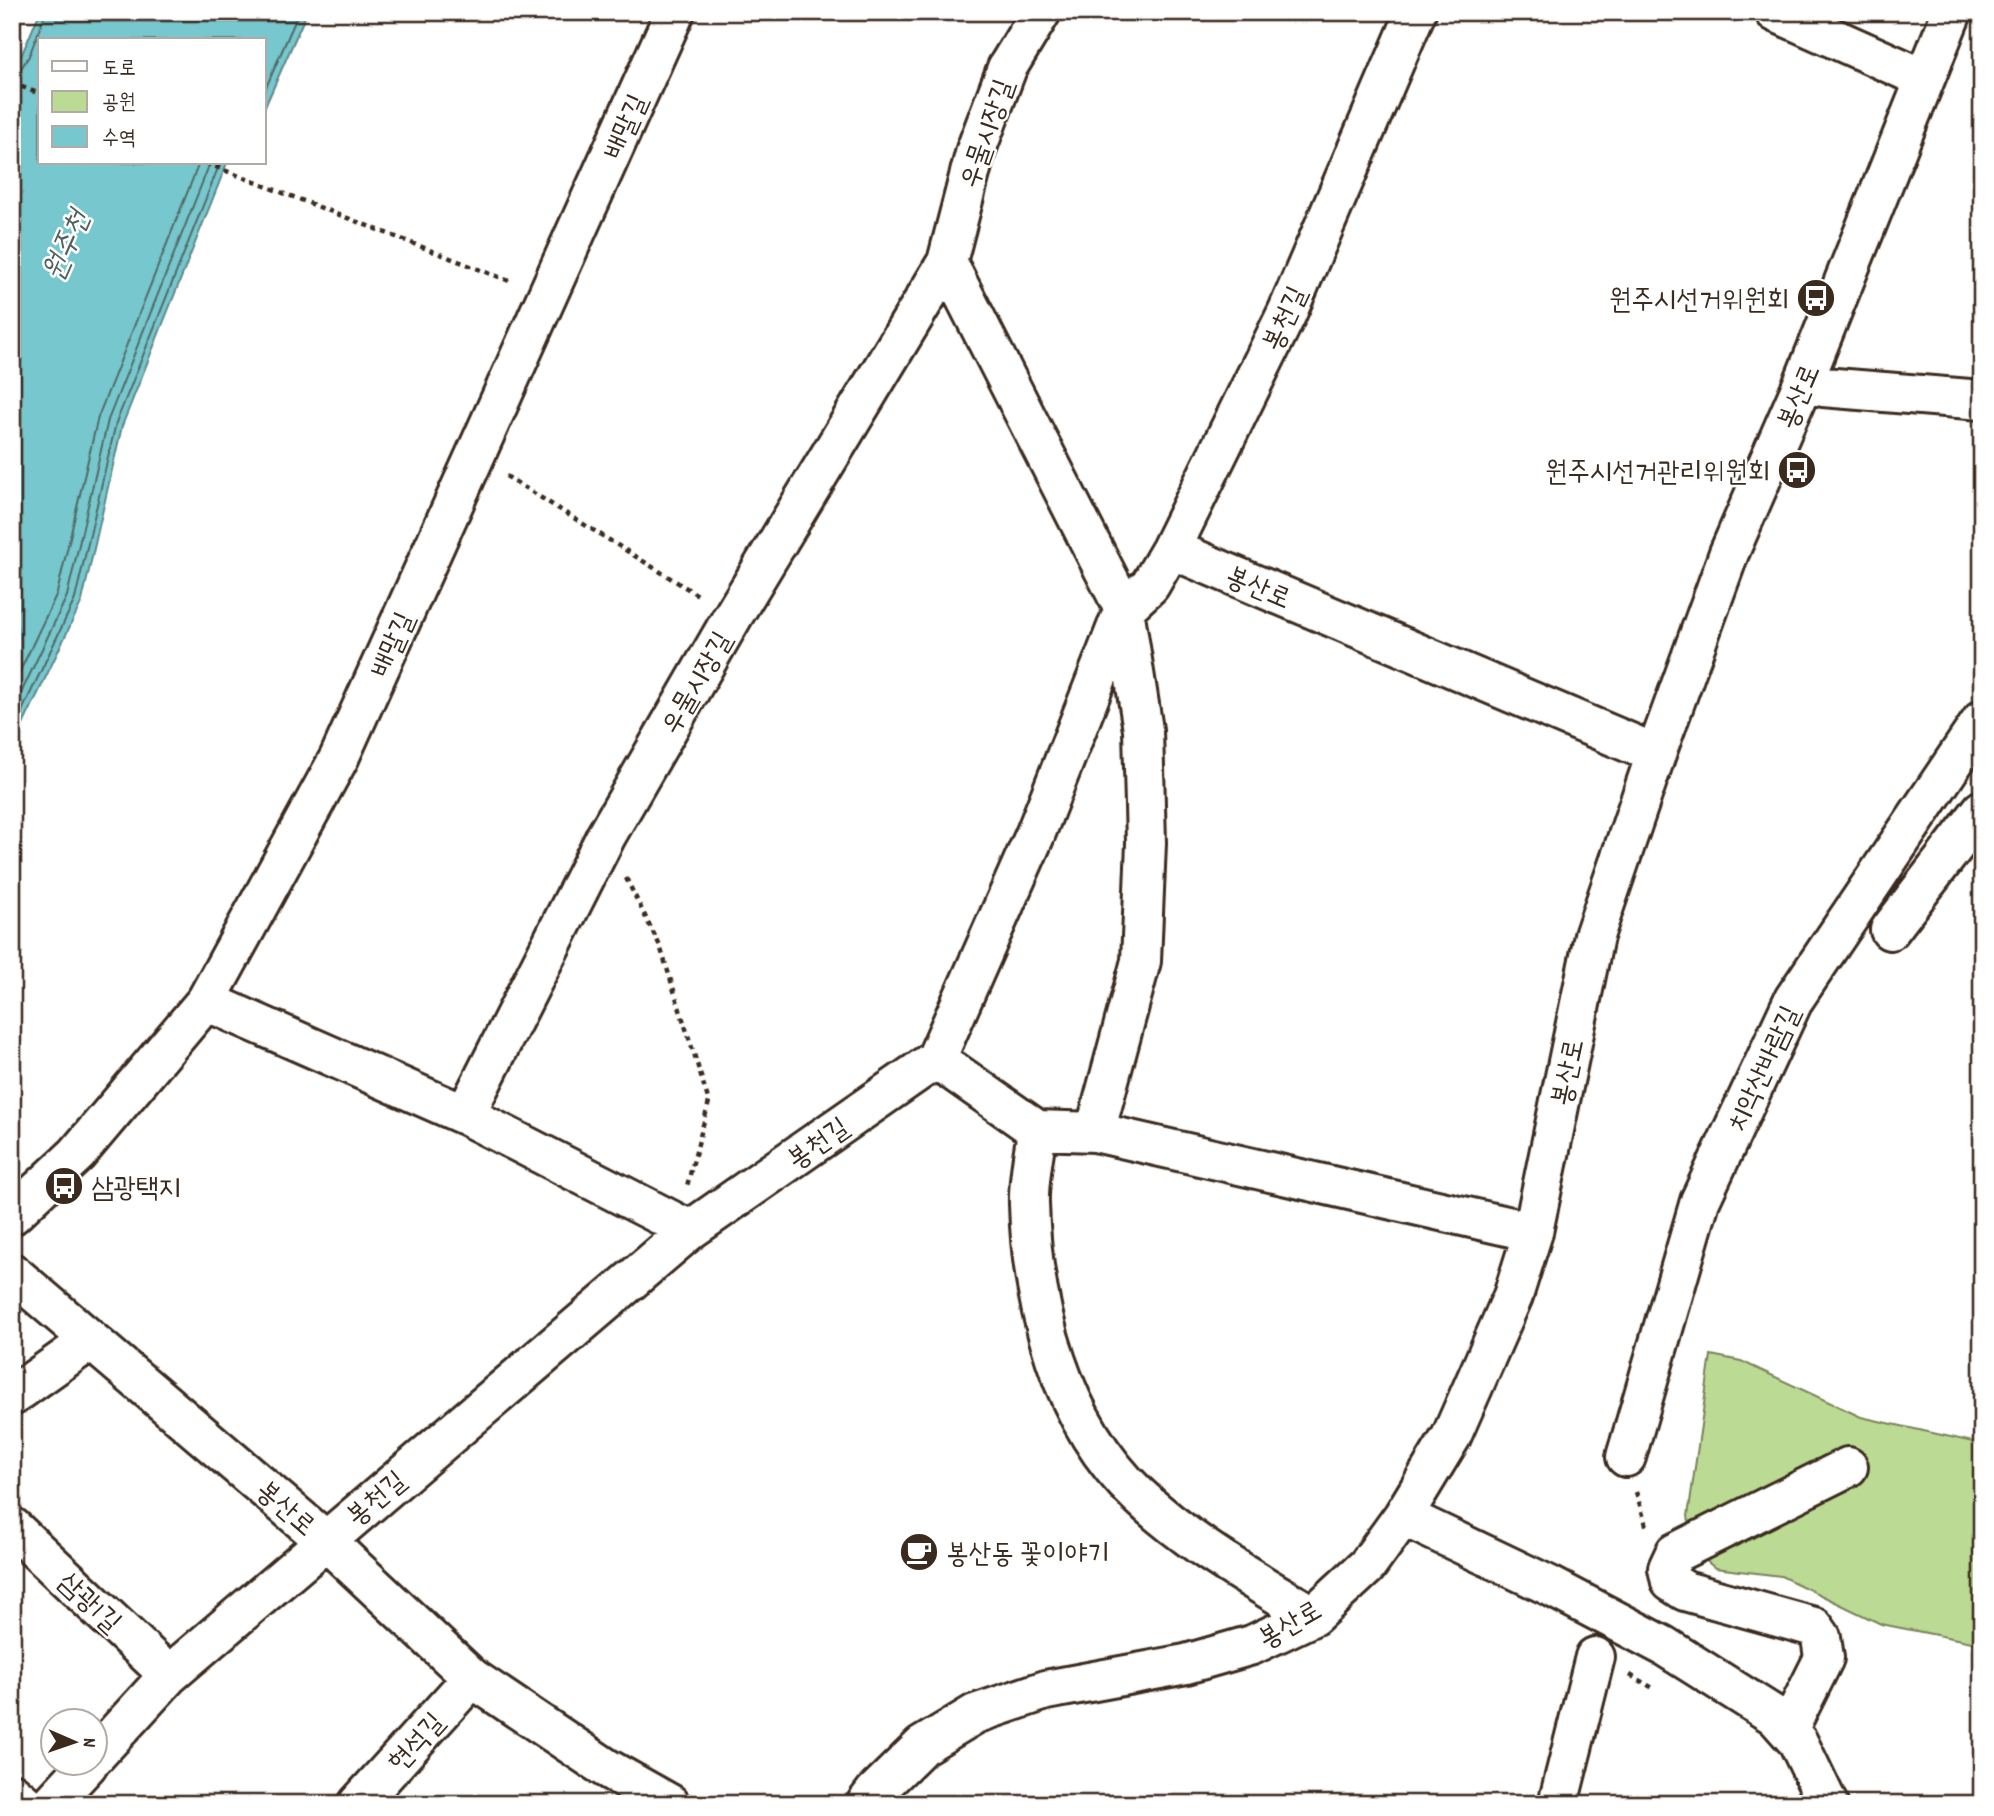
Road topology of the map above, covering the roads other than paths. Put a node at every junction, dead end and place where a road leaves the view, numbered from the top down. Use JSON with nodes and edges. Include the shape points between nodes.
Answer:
{"nodes":[{"id":1,"x":675,"y":12,"type":"edge"},
{"id":2,"x":1041,"y":12,"type":"edge"},
{"id":3,"x":1416,"y":12,"type":"edge"},
{"id":4,"x":1775,"y":12,"type":"edge"},
{"id":5,"x":1952,"y":12,"type":"edge"},
{"id":6,"x":1925,"y":79,"type":"junction"},
{"id":7,"x":947,"y":262,"type":"junction"},
{"id":8,"x":1804,"y":381,"type":"junction"},
{"id":9,"x":1982,"y":400,"type":"edge"},
{"id":10,"x":1171,"y":549,"type":"junction"},
{"id":11,"x":1124,"y":609,"type":"junction"},
{"id":12,"x":1982,"y":720,"type":"edge"},
{"id":13,"x":1656,"y":754,"type":"junction"},
{"id":14,"x":1982,"y":810,"type":"edge"},
{"id":15,"x":1890,"y":930,"type":"dead end"},
{"id":16,"x":206,"y":1001,"type":"junction"},
{"id":17,"x":936,"y":1059,"type":"junction"},
{"id":18,"x":465,"y":1115,"type":"junction"},
{"id":19,"x":1037,"y":1130,"type":"junction"},
{"id":20,"x":1095,"y":1132,"type":"junction"},
{"id":21,"x":12,"y":1215,"type":"edge"},
{"id":22,"x":690,"y":1230,"type":"junction"},
{"id":23,"x":1532,"y":1232,"type":"junction"},
{"id":24,"x":12,"y":1273,"type":"edge"},
{"id":25,"x":91,"y":1340,"type":"junction"},
{"id":26,"x":12,"y":1396,"type":"edge"},
{"id":27,"x":1626,"y":1457,"type":"road end"},
{"id":28,"x":1848,"y":1467,"type":"dead end"},
{"id":29,"x":1404,"y":1516,"type":"junction"},
{"id":30,"x":12,"y":1527,"type":"edge"},
{"id":31,"x":325,"y":1540,"type":"junction"},
{"id":32,"x":1312,"y":1616,"type":"junction"},
{"id":33,"x":1595,"y":1657,"type":"dead end"},
{"id":34,"x":169,"y":1675,"type":"junction"},
{"id":35,"x":472,"y":1678,"type":"junction"},
{"id":36,"x":1788,"y":1730,"type":"junction"},
{"id":37,"x":108,"y":1742,"type":"edge"},
{"id":38,"x":74,"y":1778,"type":"edge"},
{"id":39,"x":12,"y":1793,"type":"edge"},
{"id":40,"x":25,"y":1804,"type":"edge"},
{"id":41,"x":51,"y":1804,"type":"edge"},
{"id":42,"x":358,"y":1804,"type":"edge"},
{"id":43,"x":670,"y":1804,"type":"edge"},
{"id":44,"x":866,"y":1804,"type":"edge"},
{"id":45,"x":1558,"y":1804,"type":"edge"},
{"id":46,"x":1828,"y":1804,"type":"edge"}],
"edges":[{"from":1,"to":16,"type":"street","name":"배말길","via":[[340,758]]},
{"from":2,"to":7,"type":"street","name":"우물시장길","via":[[1007,68],[976,150]]},
{"from":3,"to":10,"type":"street","name":"봉천길","via":[[1287,313]]},
{"from":4,"to":6,"type":"street"},
{"from":5,"to":6,"type":"street","name":"봉산로"},
{"from":6,"to":8,"type":"street","name":"봉산로"},
{"from":7,"to":11,"type":"street"},
{"from":7,"to":18,"type":"street","name":"우물시장길","via":[[606,836]]},
{"from":8,"to":9,"type":"street","via":[[1823,387]]},
{"from":8,"to":13,"type":"street","name":"봉산로","via":[[1729,553]]},
{"from":10,"to":11,"type":"street","name":"봉천길","via":[[1150,585]]},
{"from":10,"to":13,"type":"street","name":"봉산로"},
{"from":11,"to":17,"type":"street","name":"봉천길","via":[[1035,835]]},
{"from":11,"to":20,"type":"street","via":[[1143,730],[1146,843],[1141,961]]},
{"from":12,"to":27,"type":"street","name":"치악산바람길","via":[[1794,999],[1700,1201]]},
{"from":13,"to":23,"type":"street","name":"봉산로","via":[[1594,936]]},
{"from":14,"to":15,"type":"street"},
{"from":16,"to":18,"type":"street"},
{"from":16,"to":21,"type":"street","name":"배말길","via":[[78,1154]]},
{"from":17,"to":19,"type":"street"},
{"from":17,"to":22,"type":"street","name":"봉천길"},
{"from":18,"to":22,"type":"street"},
{"from":19,"to":20,"type":"street"},
{"from":19,"to":32,"type":"street","via":[[1029,1202],[1040,1306],[1062,1381],[1095,1444],[1137,1495],[1205,1550]]},
{"from":20,"to":23,"type":"street"},
{"from":22,"to":31,"type":"street","name":"봉천길"},
{"from":23,"to":29,"type":"street","name":"봉산로","via":[[1513,1296],[1487,1358],[1451,1437]]},
{"from":24,"to":25,"type":"street","name":"봉산로"},
{"from":25,"to":26,"type":"street"},
{"from":25,"to":31,"type":"street","name":"봉산로"},
{"from":28,"to":36,"type":"street","via":[[1675,1553],[1668,1568],[1671,1582],[1685,1591],[1814,1627],[1821,1637],[1824,1658]]},
{"from":29,"to":32,"type":"street","name":"봉산로","via":[[1367,1566]]},
{"from":29,"to":36,"type":"street","via":[[1664,1646],[1775,1716]]},
{"from":30,"to":34,"type":"street","name":"삼광1길"},
{"from":31,"to":34,"type":"street"},
{"from":31,"to":35,"type":"street","name":"봉산로"},
{"from":32,"to":44,"type":"street","name":"봉산로","via":[[1252,1645],[1186,1664],[1046,1690],[975,1714],[922,1746]]},
{"from":33,"to":45,"type":"street"},
{"from":34,"to":37,"type":"street"},
{"from":35,"to":42,"type":"street","name":"현석길"},
{"from":35,"to":43,"type":"street","name":"봉산로","via":[[606,1768]]},
{"from":36,"to":46,"type":"street"},
{"from":38,"to":41,"type":"street"},
{"from":39,"to":40,"type":"street"}]}
